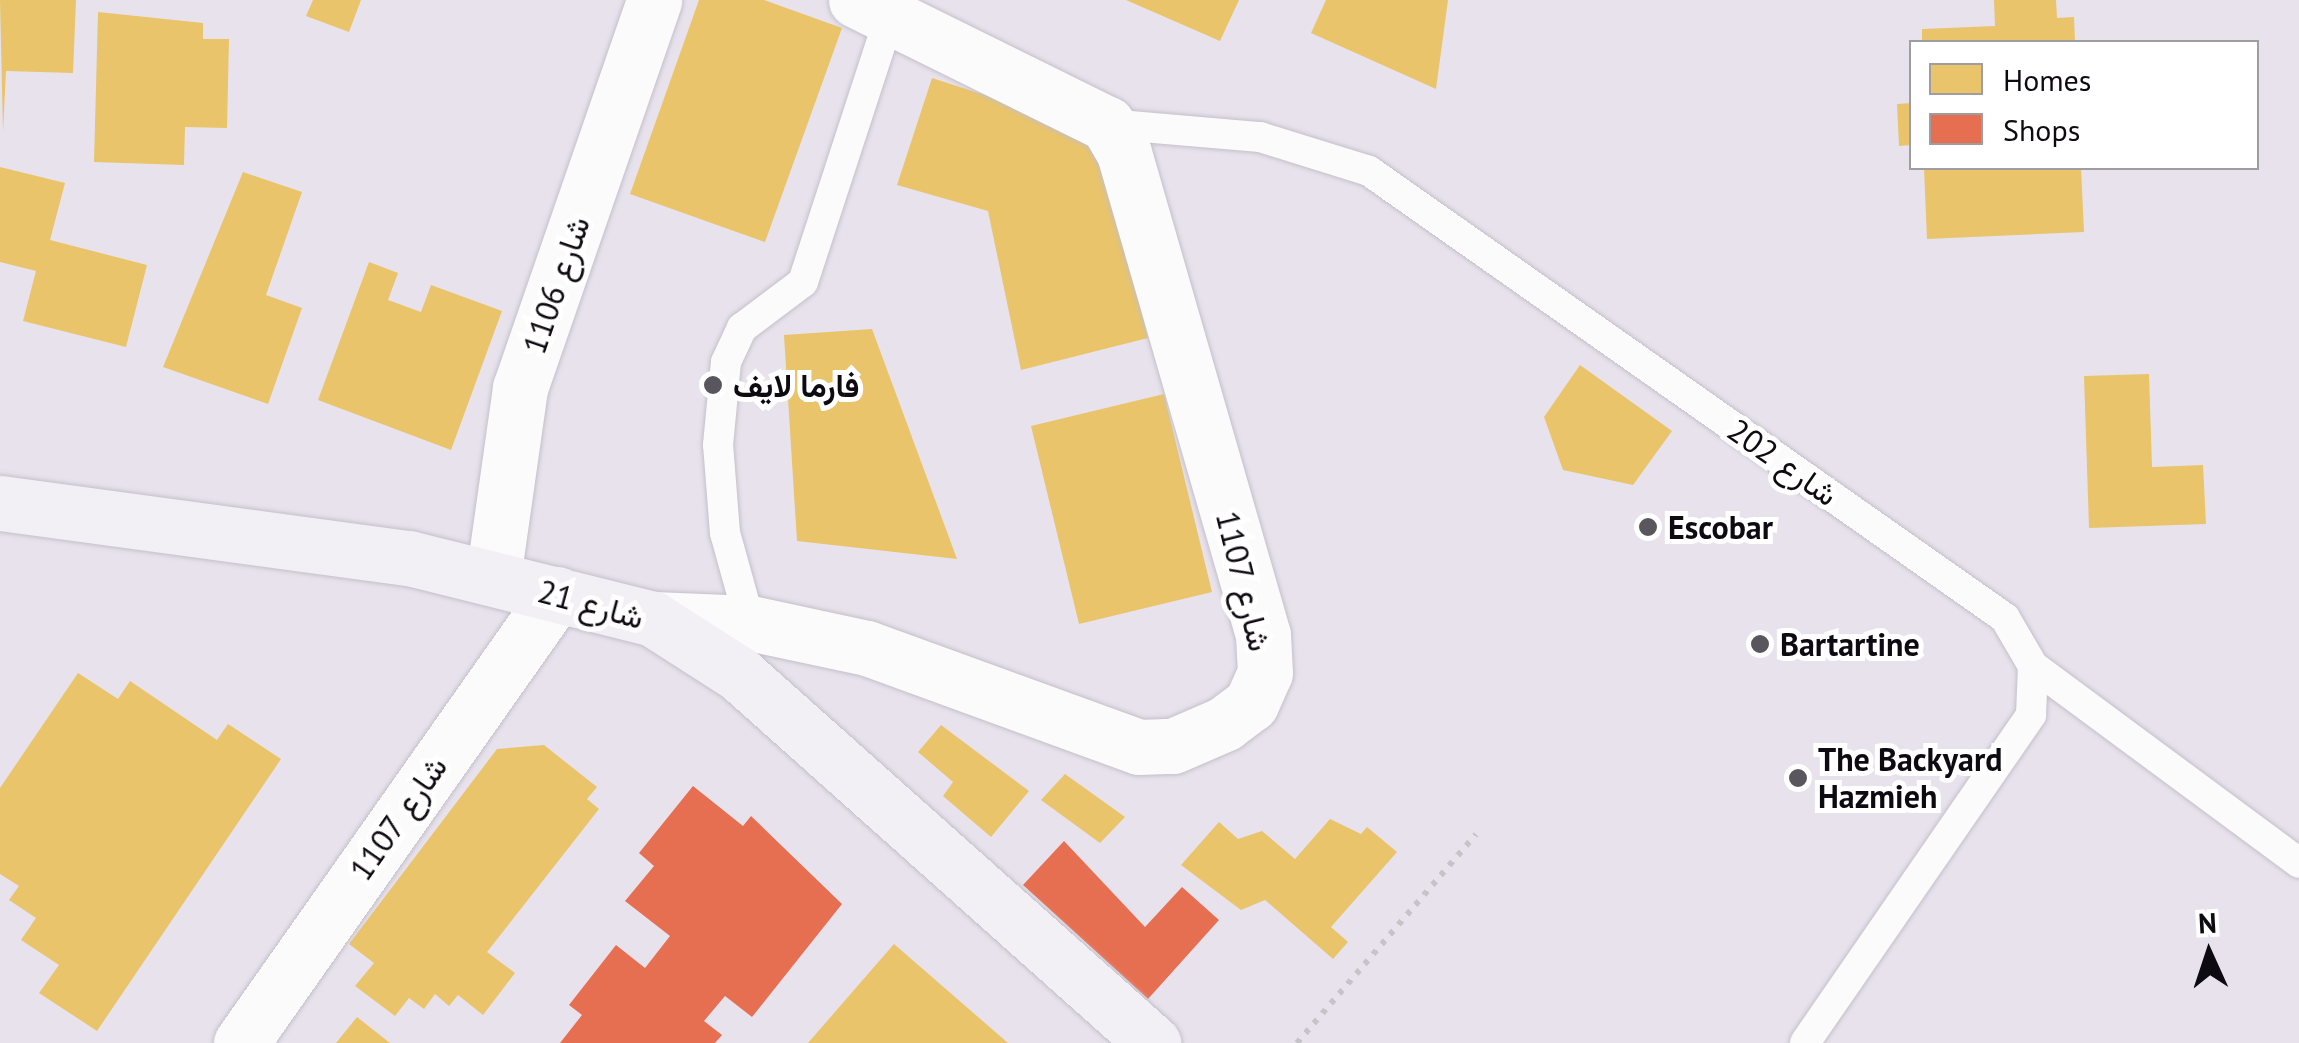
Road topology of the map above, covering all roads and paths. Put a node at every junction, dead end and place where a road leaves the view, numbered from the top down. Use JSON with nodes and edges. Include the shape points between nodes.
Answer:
{"nodes":[{"id":1,"x":654,"y":0,"type":"edge"},
{"id":2,"x":873,"y":10,"type":"edge"},
{"id":3,"x":1107,"y":124,"type":"junction"},
{"id":4,"x":0,"y":502,"type":"edge"},
{"id":5,"x":492,"y":578,"type":"junction"},
{"id":6,"x":557,"y":594,"type":"junction"},
{"id":7,"x":653,"y":619,"type":"junction"},
{"id":8,"x":750,"y":622,"type":"junction"},
{"id":9,"x":2033,"y":666,"type":"junction"},
{"id":10,"x":1476,"y":834,"type":"dead end"},
{"id":11,"x":2299,"y":862,"type":"edge"},
{"id":12,"x":1141,"y":1039,"type":"edge"},
{"id":13,"x":240,"y":1043,"type":"edge"},
{"id":14,"x":1297,"y":1043,"type":"edge"},
{"id":15,"x":1806,"y":1043,"type":"edge"}],
"edges":[{"from":1,"to":5,"type":"street","name":"شارع 1106","via":[[520,388]]},
{"from":2,"to":3,"type":"street"},
{"from":2,"to":8,"type":"lane","via":[[803,282],[742,328],[726,362],[718,445],[725,534]]},
{"from":3,"to":8,"type":"street","name":"شارع 1107","via":[[1135,174],[1263,635],[1265,673],[1251,704],[1198,739],[1138,747],[866,648]]},
{"from":3,"to":9,"type":"lane","name":"شارع 202","via":[[1260,137],[1370,171],[2006,618]]},
{"from":4,"to":5,"type":"main road","name":"شارع 21","via":[[329,545]]},
{"from":5,"to":6,"type":"main road","name":"شارع 21"},
{"from":6,"to":7,"type":"main road","name":"شارع 21"},
{"from":6,"to":13,"type":"street","name":"شارع 1107"},
{"from":7,"to":8,"type":"street","name":"شارع 1107"},
{"from":7,"to":12,"type":"main road","name":"شارع 21","via":[[739,674]]},
{"from":9,"to":11,"type":"lane"},
{"from":9,"to":15,"type":"lane","via":[[2032,715]]},
{"from":10,"to":14,"type":"path"}]}
